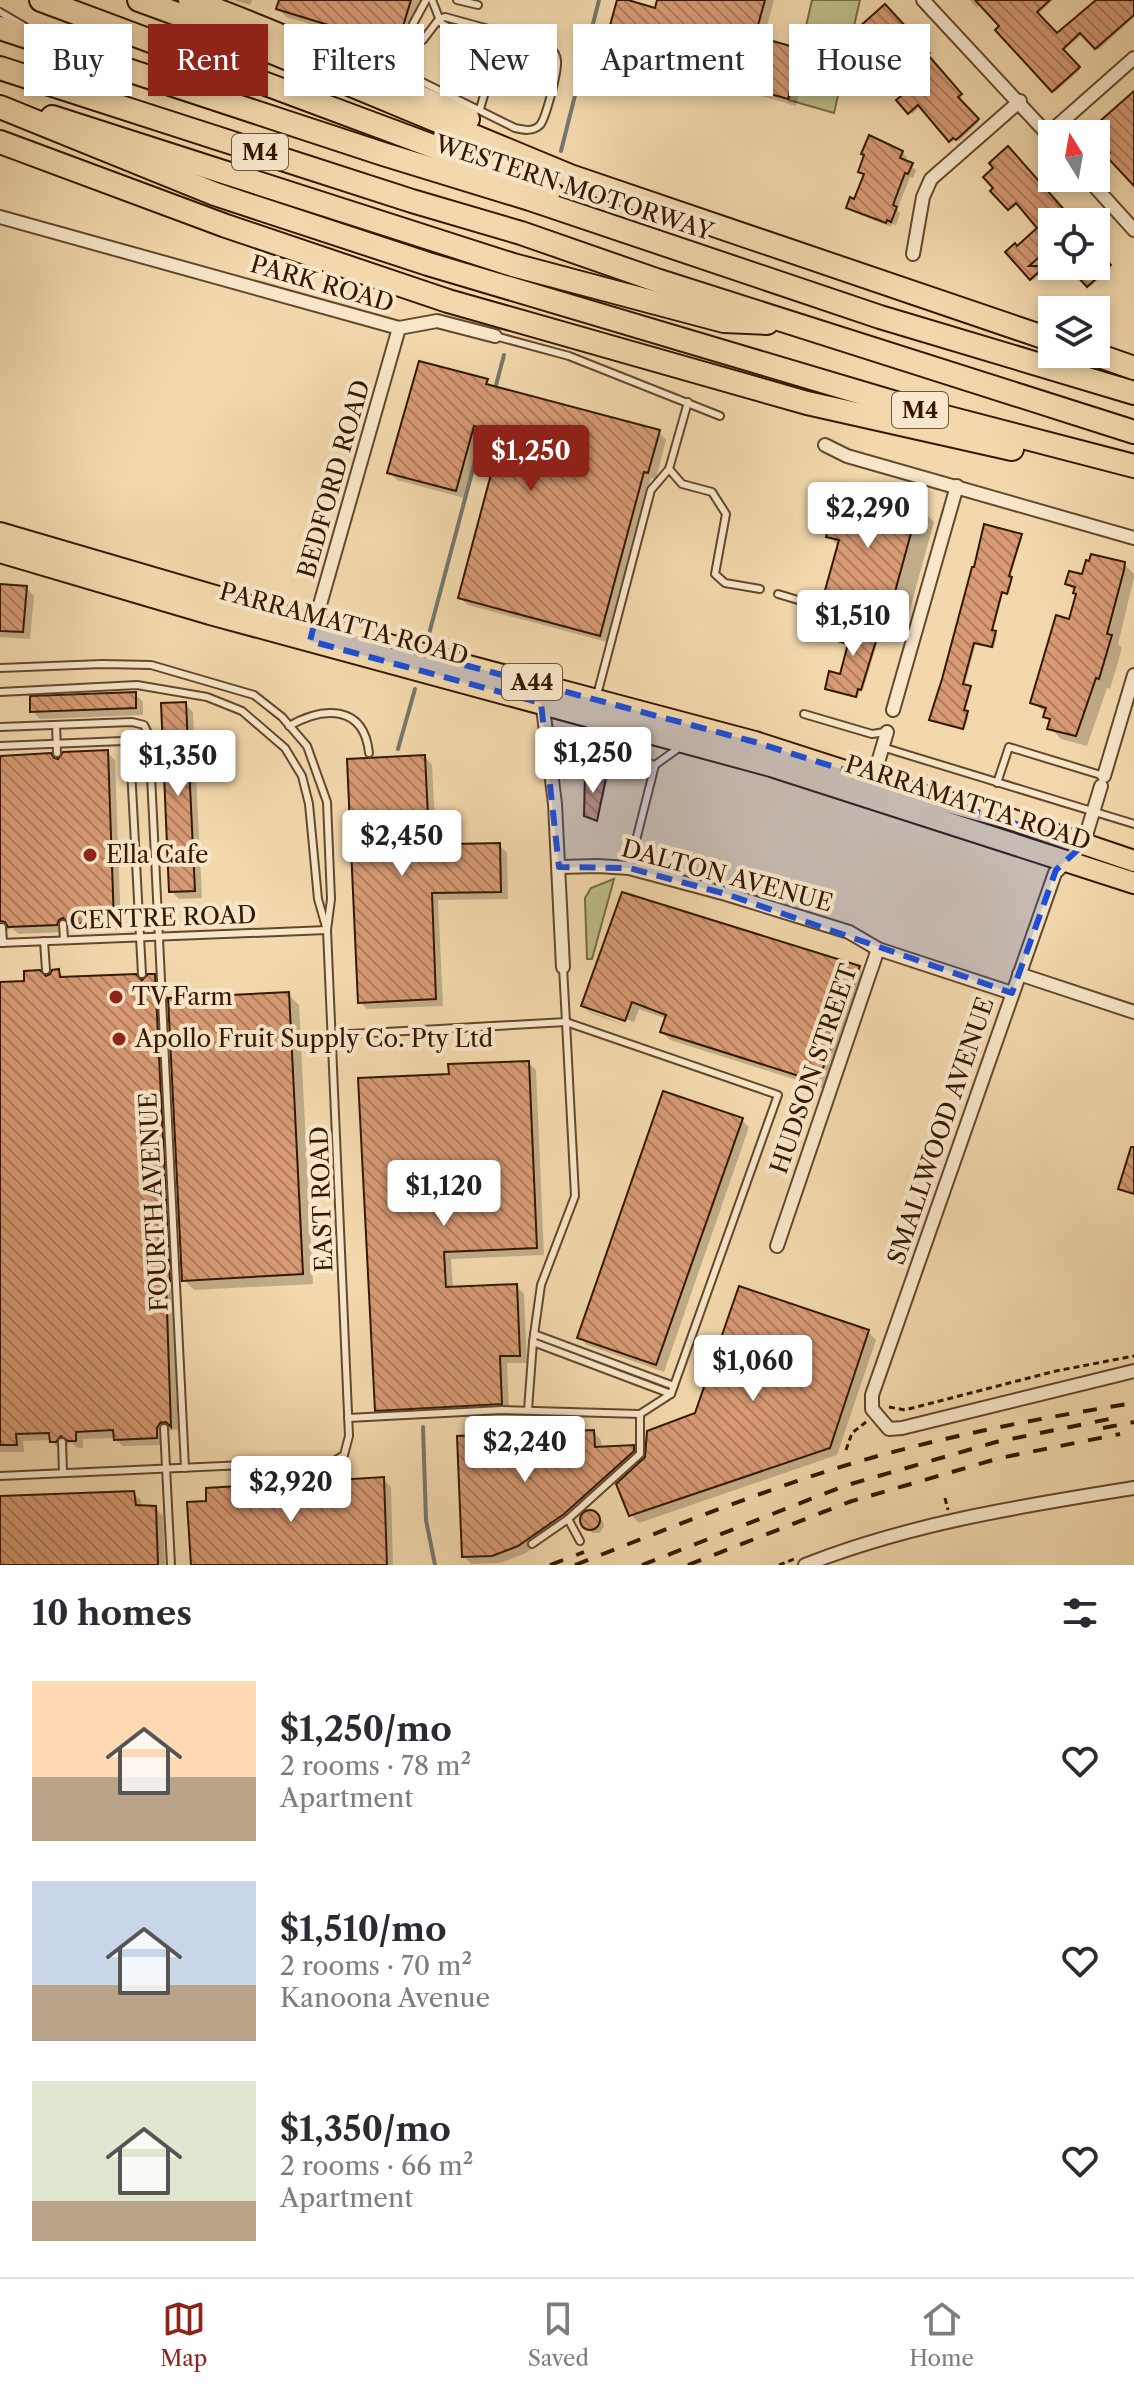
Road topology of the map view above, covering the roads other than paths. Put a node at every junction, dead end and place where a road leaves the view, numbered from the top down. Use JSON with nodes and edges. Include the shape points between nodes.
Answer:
{"nodes":[{"id":1,"x":41,"y":0,"type":"edge"},
{"id":2,"x":139,"y":0,"type":"edge"},
{"id":3,"x":190,"y":0,"type":"edge"},
{"id":4,"x":426,"y":0,"type":"edge"},
{"id":5,"x":432,"y":0,"type":"edge"},
{"id":6,"x":457,"y":0,"type":"edge"},
{"id":7,"x":923,"y":0,"type":"edge"},
{"id":8,"x":478,"y":5,"type":"dead end"},
{"id":9,"x":0,"y":12,"type":"edge"},
{"id":10,"x":439,"y":19,"type":"junction"},
{"id":11,"x":413,"y":24,"type":"dead end"},
{"id":12,"x":445,"y":24,"type":"edge"},
{"id":13,"x":470,"y":24,"type":"edge"},
{"id":14,"x":24,"y":27,"type":"edge"},
{"id":15,"x":0,"y":28,"type":"edge"},
{"id":16,"x":24,"y":36,"type":"edge"},
{"id":17,"x":1134,"y":58,"type":"edge"},
{"id":18,"x":0,"y":68,"type":"edge"},
{"id":19,"x":132,"y":71,"type":"edge"},
{"id":20,"x":484,"y":96,"type":"edge"},
{"id":21,"x":549,"y":96,"type":"edge"},
{"id":22,"x":1020,"y":101,"type":"junction"},
{"id":23,"x":0,"y":105,"type":"edge"},
{"id":24,"x":480,"y":109,"type":"junction"},
{"id":25,"x":1067,"y":120,"type":"edge"},
{"id":26,"x":1038,"y":122,"type":"edge"},
{"id":27,"x":0,"y":142,"type":"edge"},
{"id":28,"x":536,"y":175,"type":"junction"},
{"id":29,"x":567,"y":187,"type":"junction"},
{"id":30,"x":1100,"y":192,"type":"edge"},
{"id":31,"x":0,"y":217,"type":"edge"},
{"id":32,"x":1134,"y":230,"type":"edge"},
{"id":33,"x":913,"y":254,"type":"dead end"},
{"id":34,"x":796,"y":325,"type":"junction"},
{"id":35,"x":497,"y":326,"type":"junction"},
{"id":36,"x":399,"y":328,"type":"junction"},
{"id":37,"x":528,"y":334,"type":"junction"},
{"id":38,"x":1038,"y":335,"type":"edge"},
{"id":39,"x":1110,"y":360,"type":"edge"},
{"id":40,"x":1134,"y":368,"type":"edge"},
{"id":41,"x":1134,"y":393,"type":"edge"},
{"id":42,"x":688,"y":402,"type":"junction"},
{"id":43,"x":720,"y":416,"type":"dead end"},
{"id":44,"x":1134,"y":432,"type":"edge"},
{"id":45,"x":825,"y":445,"type":"dead end"},
{"id":46,"x":1134,"y":466,"type":"edge"},
{"id":47,"x":669,"y":469,"type":"junction"},
{"id":48,"x":1134,"y":474,"type":"edge"},
{"id":49,"x":957,"y":486,"type":"junction"},
{"id":50,"x":0,"y":533,"type":"edge"},
{"id":51,"x":1134,"y":538,"type":"edge"},
{"id":52,"x":0,"y":552,"type":"edge"},
{"id":53,"x":760,"y":589,"type":"dead end"},
{"id":54,"x":778,"y":594,"type":"dead end"},
{"id":55,"x":312,"y":633,"type":"junction"},
{"id":56,"x":914,"y":635,"type":"junction"},
{"id":57,"x":0,"y":668,"type":"edge"},
{"id":58,"x":1134,"y":675,"type":"edge"},
{"id":59,"x":0,"y":692,"type":"edge"},
{"id":60,"x":543,"y":695,"type":"junction"},
{"id":61,"x":594,"y":708,"type":"junction"},
{"id":62,"x":893,"y":710,"type":"dead end"},
{"id":63,"x":804,"y":714,"type":"dead end"},
{"id":64,"x":56,"y":725,"type":"junction"},
{"id":65,"x":289,"y":726,"type":"junction"},
{"id":66,"x":0,"y":727,"type":"edge"},
{"id":67,"x":887,"y":732,"type":"joint"},
{"id":68,"x":589,"y":738,"type":"junction"},
{"id":69,"x":56,"y":743,"type":"junction"},
{"id":70,"x":686,"y":743,"type":"junction"},
{"id":71,"x":0,"y":746,"type":"edge"},
{"id":72,"x":882,"y":747,"type":"junction"},
{"id":73,"x":57,"y":753,"type":"dead end"},
{"id":74,"x":369,"y":753,"type":"dead end"},
{"id":75,"x":548,"y":753,"type":"junction"},
{"id":76,"x":655,"y":765,"type":"junction"},
{"id":77,"x":1103,"y":781,"type":"junction"},
{"id":78,"x":997,"y":783,"type":"junction"},
{"id":79,"x":870,"y":788,"type":"junction"},
{"id":80,"x":1094,"y":812,"type":"junction"},
{"id":81,"x":1134,"y":824,"type":"edge"},
{"id":82,"x":1083,"y":845,"type":"junction"},
{"id":83,"x":1134,"y":861,"type":"edge"},
{"id":84,"x":1065,"y":862,"type":"junction"},
{"id":85,"x":559,"y":867,"type":"junction"},
{"id":86,"x":629,"y":868,"type":"junction"},
{"id":87,"x":1134,"y":883,"type":"edge"},
{"id":88,"x":63,"y":924,"type":"dead end"},
{"id":89,"x":2,"y":927,"type":"dead end"},
{"id":90,"x":327,"y":930,"type":"junction"},
{"id":91,"x":159,"y":935,"type":"junction"},
{"id":92,"x":140,"y":936,"type":"junction"},
{"id":93,"x":64,"y":940,"type":"junction"},
{"id":94,"x":44,"y":941,"type":"junction"},
{"id":95,"x":1,"y":943,"type":"edge"},
{"id":96,"x":878,"y":949,"type":"junction"},
{"id":97,"x":563,"y":967,"type":"joint"},
{"id":98,"x":46,"y":970,"type":"dead end"},
{"id":99,"x":142,"y":974,"type":"dead end"},
{"id":100,"x":1019,"y":974,"type":"junction"},
{"id":101,"x":1012,"y":993,"type":"junction"},
{"id":102,"x":1134,"y":1012,"type":"edge"},
{"id":103,"x":566,"y":1022,"type":"junction"},
{"id":104,"x":333,"y":1035,"type":"junction"},
{"id":105,"x":777,"y":1246,"type":"dead end"},
{"id":106,"x":533,"y":1338,"type":"junction"},
{"id":107,"x":1134,"y":1371,"type":"edge"},
{"id":108,"x":674,"y":1386,"type":"junction"},
{"id":109,"x":671,"y":1394,"type":"junction"},
{"id":110,"x":528,"y":1410,"type":"junction"},
{"id":111,"x":640,"y":1414,"type":"junction"},
{"id":112,"x":348,"y":1418,"type":"junction"},
{"id":113,"x":164,"y":1428,"type":"dead end"},
{"id":114,"x":62,"y":1442,"type":"dead end"},
{"id":115,"x":185,"y":1468,"type":"junction"},
{"id":116,"x":166,"y":1469,"type":"junction"},
{"id":117,"x":63,"y":1473,"type":"junction"},
{"id":118,"x":0,"y":1476,"type":"edge"},
{"id":119,"x":1134,"y":1488,"type":"edge"},
{"id":120,"x":568,"y":1519,"type":"junction"},
{"id":121,"x":580,"y":1541,"type":"dead end"},
{"id":122,"x":532,"y":1544,"type":"dead end"},
{"id":123,"x":171,"y":1565,"type":"edge"},
{"id":124,"x":805,"y":1565,"type":"edge"}],
"edges":[{"from":1,"to":28,"type":"highway"},
{"from":2,"to":28,"type":"highway","name":"WESTERN MOTORWAY","via":[[207,25]]},
{"from":3,"to":28,"type":"highway","via":[[364,70]]},
{"from":4,"to":11,"type":"lane"},
{"from":5,"to":10,"type":"lane"},
{"from":6,"to":8,"type":"lane"},
{"from":7,"to":22,"type":"street"},
{"from":9,"to":14,"type":"lane"},
{"from":10,"to":12,"type":"lane"},
{"from":10,"to":13,"type":"lane"},
{"from":10,"to":24,"type":"lane","via":[[423,40],[401,48],[397,66]]},
{"from":15,"to":16,"type":"highway","name":"WESTERN MOTORWAY","number":"M4"},
{"from":17,"to":25,"type":"street"},
{"from":18,"to":34,"type":"highway","number":"M4"},
{"from":19,"to":28,"type":"highway","name":"WESTERN MOTORWAY","number":"M4","via":[[383,154]]},
{"from":20,"to":24,"type":"lane"},
{"from":21,"to":24,"type":"lane","via":[[539,126],[528,130]]},
{"from":22,"to":26,"type":"street"},
{"from":22,"to":33,"type":"street","via":[[931,179]]},
{"from":23,"to":34,"type":"highway","via":[[87,127],[545,274],[724,321]]},
{"from":23,"to":46,"type":"highway","number":"M4","via":[[215,194],[507,288],[926,412]]},
{"from":27,"to":35,"type":"highway"},
{"from":28,"to":29,"type":"highway"},
{"from":28,"to":29,"type":"highway"},
{"from":29,"to":38,"type":"highway","name":"WESTERN MOTORWAY","via":[[719,226]]},
{"from":29,"to":41,"type":"highway","name":"WESTERN MOTORWAY","via":[[602,223],[880,317]]},
{"from":30,"to":32,"type":"street"},
{"from":31,"to":36,"type":"street","name":"PARK ROAD"},
{"from":34,"to":44,"type":"highway","number":"M4"},
{"from":35,"to":36,"type":"street","name":"PARK ROAD","via":[[437,321]]},
{"from":35,"to":37,"type":"highway"},
{"from":36,"to":55,"type":"street","name":"BEDFORD ROAD"},
{"from":37,"to":42,"type":"lane","via":[[569,356]]},
{"from":37,"to":48,"type":"highway","via":[[807,403]]},
{"from":39,"to":40,"type":"highway"},
{"from":42,"to":43,"type":"lane"},
{"from":42,"to":47,"type":"lane"},
{"from":45,"to":49,"type":"street"},
{"from":47,"to":53,"type":"lane","via":[[682,484],[712,492],[726,514],[715,574],[725,583]]},
{"from":47,"to":61,"type":"lane","via":[[651,490]]},
{"from":49,"to":51,"type":"street"},
{"from":49,"to":56,"type":"street"},
{"from":50,"to":55,"type":"highway","name":"PARRAMATTA ROAD","number":"A44"},
{"from":52,"to":55,"type":"highway","name":"PARRAMATTA ROAD","number":"A44"},
{"from":54,"to":56,"type":"lane"},
{"from":55,"to":60,"type":"highway","name":"PARRAMATTA ROAD","number":"A44"},
{"from":56,"to":62,"type":"street"},
{"from":57,"to":65,"type":"lane","via":[[151,665],[254,695]]},
{"from":58,"to":77,"type":"street"},
{"from":59,"to":90,"type":"lane","via":[[137,685],[207,697],[242,711],[285,748],[302,776]]},
{"from":60,"to":61,"type":"highway","name":"PARRAMATTA ROAD","number":"A44"},
{"from":60,"to":75,"type":"street"},
{"from":61,"to":68,"type":"lane"},
{"from":61,"to":70,"type":"highway","name":"PARRAMATTA ROAD","number":"A44"},
{"from":61,"to":79,"type":"highway","name":"PARRAMATTA ROAD","number":"A44","via":[[755,742]]},
{"from":63,"to":67,"type":"lane","via":[[872,734]]},
{"from":64,"to":66,"type":"lane","name":"FOURTH AVENUE"},
{"from":64,"to":69,"type":"lane"},
{"from":64,"to":91,"type":"lane","name":"FOURTH AVENUE","via":[[132,722],[144,725],[149,735]]},
{"from":65,"to":74,"type":"lane","via":[[310,714],[339,713],[367,736]]},
{"from":65,"to":90,"type":"lane","via":[[307,746],[327,802]]},
{"from":67,"to":72,"type":"street"},
{"from":68,"to":75,"type":"lane"},
{"from":68,"to":76,"type":"lane","via":[[609,752]]},
{"from":69,"to":71,"type":"lane"},
{"from":69,"to":73,"type":"lane"},
{"from":69,"to":92,"type":"lane","via":[[123,741],[130,750]]},
{"from":70,"to":76,"type":"lane"},
{"from":70,"to":79,"type":"highway","name":"PARRAMATTA ROAD","number":"A44"},
{"from":72,"to":78,"type":"lane"},
{"from":72,"to":79,"type":"street"},
{"from":75,"to":85,"type":"street"},
{"from":76,"to":86,"type":"lane"},
{"from":77,"to":78,"type":"lane","via":[[1009,747]]},
{"from":77,"to":80,"type":"street"},
{"from":78,"to":80,"type":"lane"},
{"from":79,"to":82,"type":"highway","name":"PARRAMATTA ROAD","number":"A44","via":[[910,792],[1004,817]]},
{"from":79,"to":84,"type":"highway","name":"PARRAMATTA ROAD","number":"A44"},
{"from":80,"to":81,"type":"lane"},
{"from":80,"to":82,"type":"street"},
{"from":82,"to":83,"type":"highway","name":"PARRAMATTA ROAD","number":"A44"},
{"from":82,"to":84,"type":"street","name":"SMALLWOOD AVENUE"},
{"from":84,"to":87,"type":"highway","name":"PARRAMATTA ROAD","number":"A44"},
{"from":84,"to":100,"type":"street","name":"SMALLWOOD AVENUE","via":[[1056,870]]},
{"from":85,"to":86,"type":"street","name":"DALTON AVENUE"},
{"from":85,"to":97,"type":"street"},
{"from":86,"to":96,"type":"street","name":"DALTON AVENUE","via":[[849,932]]},
{"from":88,"to":93,"type":"lane"},
{"from":89,"to":95,"type":"lane"},
{"from":90,"to":91,"type":"lane","name":"CENTRE ROAD"},
{"from":90,"to":104,"type":"lane","name":"EAST ROAD"},
{"from":91,"to":92,"type":"lane","name":"CENTRE ROAD"},
{"from":91,"to":115,"type":"lane","name":"FOURTH AVENUE"},
{"from":92,"to":93,"type":"lane","name":"CENTRE ROAD"},
{"from":92,"to":99,"type":"lane"},
{"from":93,"to":94,"type":"lane","name":"CENTRE ROAD"},
{"from":94,"to":95,"type":"lane","name":"CENTRE ROAD"},
{"from":94,"to":98,"type":"lane"},
{"from":96,"to":101,"type":"street","name":"HUDSON STREET"},
{"from":96,"to":105,"type":"street","name":"HUDSON STREET"},
{"from":97,"to":103,"type":"lane"},
{"from":100,"to":101,"type":"street","name":"SMALLWOOD AVENUE"},
{"from":100,"to":102,"type":"street"},
{"from":101,"to":107,"type":"street","name":"SMALLWOOD AVENUE","via":[[872,1395],[872,1409],[889,1429],[902,1428]]},
{"from":103,"to":104,"type":"lane"},
{"from":103,"to":106,"type":"lane","via":[[575,1196],[541,1285]]},
{"from":103,"to":108,"type":"lane","via":[[778,1095]]},
{"from":104,"to":112,"type":"lane","name":"EAST ROAD"},
{"from":106,"to":108,"type":"lane"},
{"from":106,"to":109,"type":"lane"},
{"from":106,"to":110,"type":"lane"},
{"from":108,"to":109,"type":"lane"},
{"from":109,"to":111,"type":"lane"},
{"from":110,"to":111,"type":"lane"},
{"from":110,"to":112,"type":"lane"},
{"from":111,"to":120,"type":"lane","via":[[640,1454]]},
{"from":112,"to":115,"type":"lane","name":"EAST ROAD","via":[[347,1447],[334,1461]]},
{"from":113,"to":116,"type":"lane"},
{"from":114,"to":117,"type":"lane"},
{"from":115,"to":116,"type":"lane"},
{"from":116,"to":117,"type":"lane"},
{"from":116,"to":123,"type":"lane"},
{"from":117,"to":118,"type":"lane"},
{"from":119,"to":124,"type":"street","via":[[974,1514]]},
{"from":120,"to":121,"type":"lane"},
{"from":120,"to":122,"type":"lane"}]}
